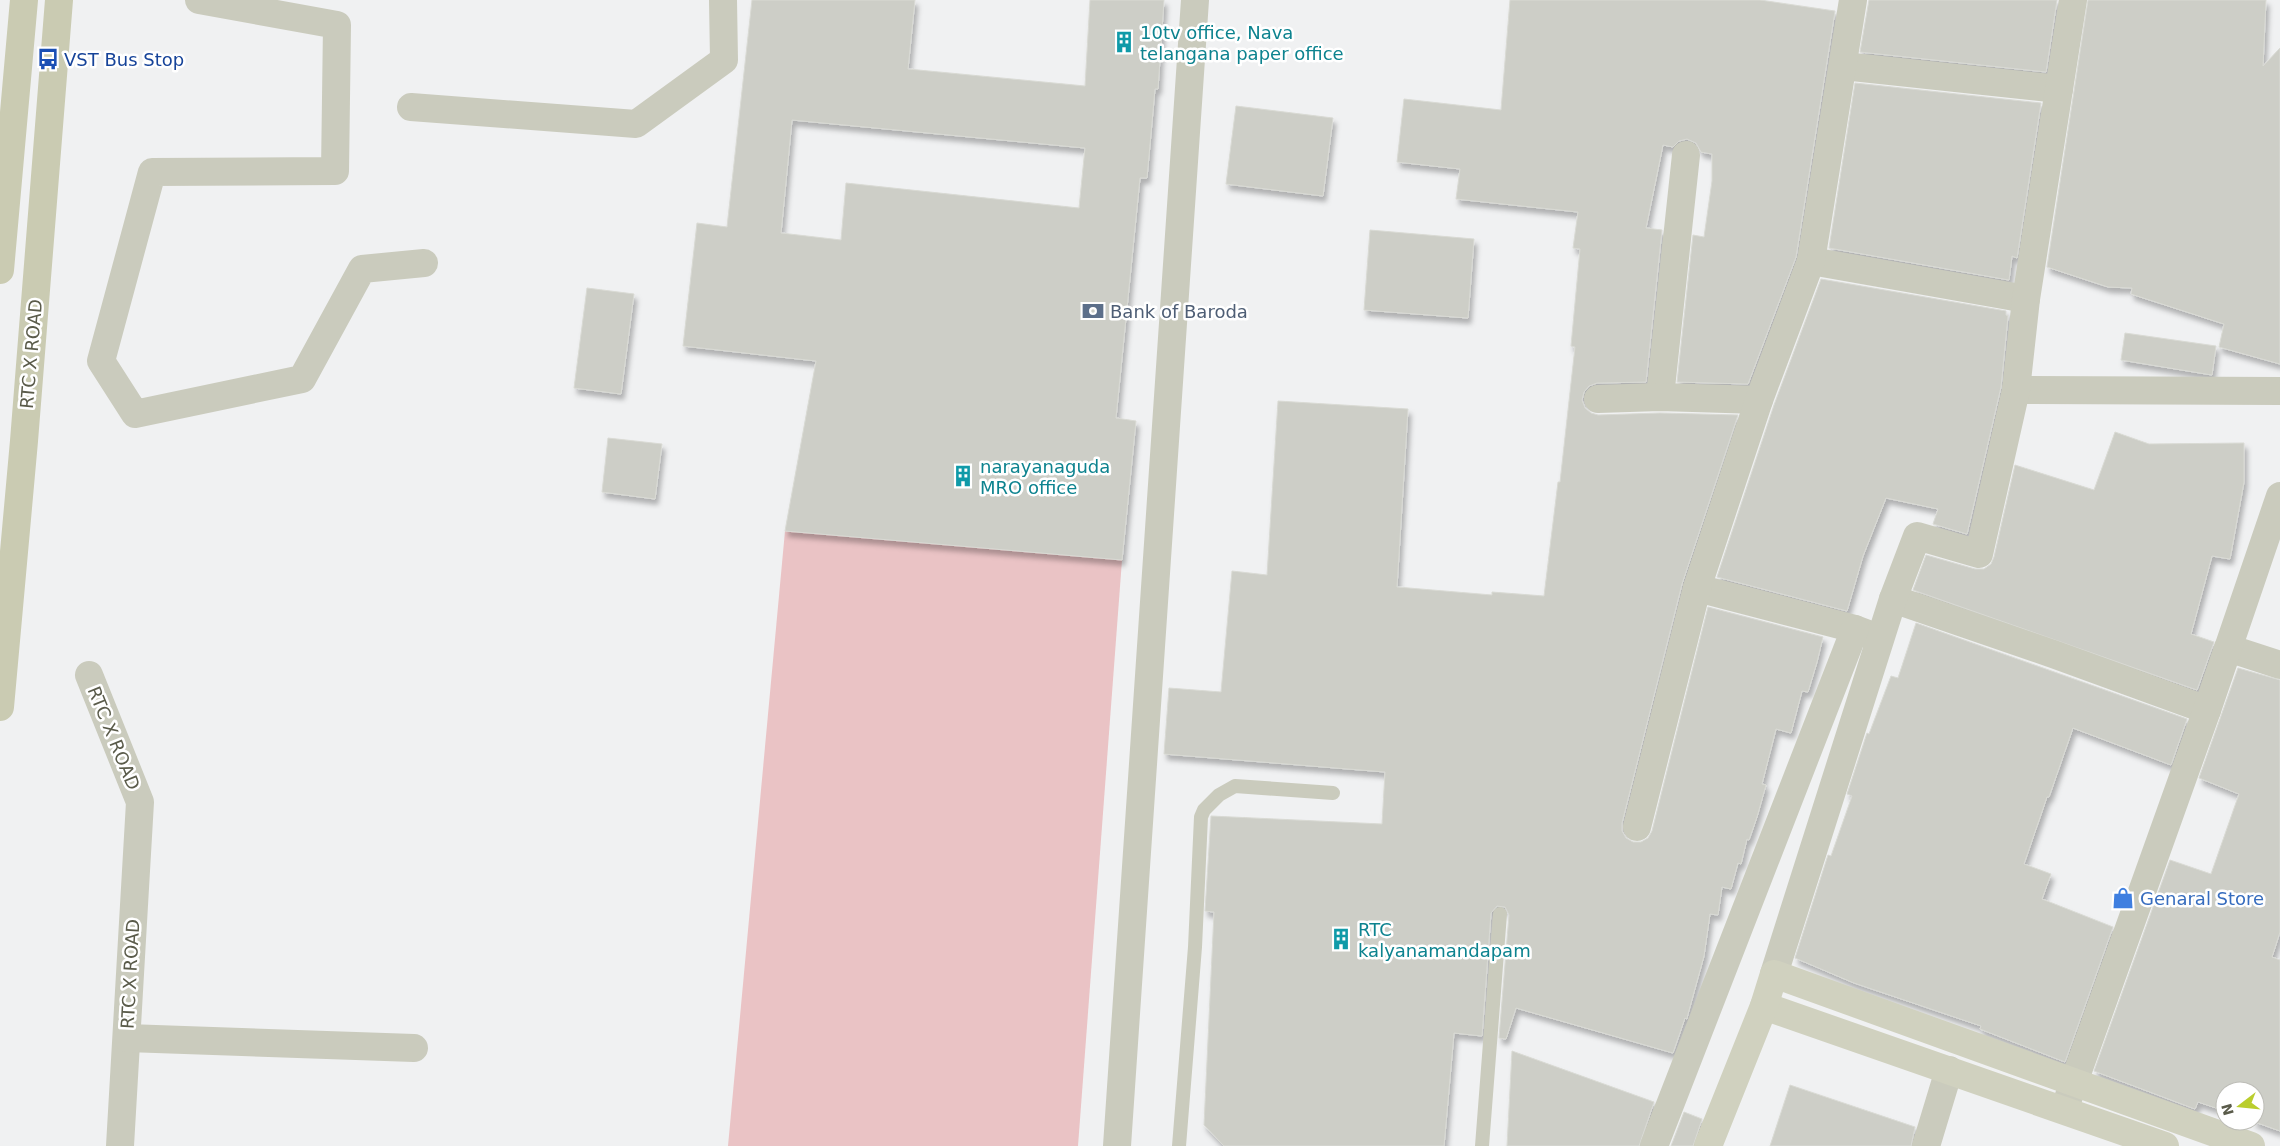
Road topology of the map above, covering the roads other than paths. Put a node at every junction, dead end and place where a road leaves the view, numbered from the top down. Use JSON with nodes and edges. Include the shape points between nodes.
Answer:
{"nodes":[{"id":1,"x":24,"y":0,"type":"edge"},
{"id":2,"x":59,"y":0,"type":"edge"},
{"id":3,"x":199,"y":0,"type":"edge"},
{"id":4,"x":723,"y":0,"type":"edge"},
{"id":5,"x":1195,"y":0,"type":"edge"},
{"id":6,"x":1852,"y":0,"type":"edge"},
{"id":7,"x":2073,"y":0,"type":"edge"},
{"id":8,"x":1844,"y":66,"type":"junction"},
{"id":9,"x":2059,"y":89,"type":"junction"},
{"id":10,"x":411,"y":107,"type":"dead end"},
{"id":11,"x":1686,"y":155,"type":"dead end"},
{"id":12,"x":1811,"y":261,"type":"junction"},
{"id":13,"x":424,"y":263,"type":"dead end"},
{"id":14,"x":0,"y":270,"type":"edge"},
{"id":15,"x":2026,"y":300,"type":"junction"},
{"id":16,"x":2016,"y":390,"type":"junction"},
{"id":17,"x":2280,"y":391,"type":"edge"},
{"id":18,"x":1660,"y":397,"type":"junction"},
{"id":19,"x":1598,"y":399,"type":"dead end"},
{"id":20,"x":1759,"y":400,"type":"junction"},
{"id":21,"x":2280,"y":496,"type":"edge"},
{"id":22,"x":1698,"y":588,"type":"junction"},
{"id":23,"x":1893,"y":599,"type":"junction"},
{"id":24,"x":1855,"y":629,"type":"junction"},
{"id":25,"x":1881,"y":639,"type":"junction"},
{"id":26,"x":2228,"y":648,"type":"junction"},
{"id":27,"x":2280,"y":665,"type":"edge"},
{"id":28,"x":88,"y":675,"type":"dead end"},
{"id":29,"x":0,"y":707,"type":"edge"},
{"id":30,"x":2207,"y":710,"type":"junction"},
{"id":31,"x":1334,"y":793,"type":"dead end"},
{"id":32,"x":1637,"y":827,"type":"dead end"},
{"id":33,"x":1500,"y":914,"type":"dead end"},
{"id":34,"x":1774,"y":974,"type":"junction"},
{"id":35,"x":1764,"y":1006,"type":"junction"},
{"id":36,"x":127,"y":1038,"type":"junction"},
{"id":37,"x":414,"y":1048,"type":"dead end"},
{"id":38,"x":1949,"y":1070,"type":"junction"},
{"id":39,"x":2074,"y":1083,"type":"junction"},
{"id":40,"x":2064,"y":1110,"type":"junction"},
{"id":41,"x":120,"y":1146,"type":"edge"},
{"id":42,"x":1117,"y":1146,"type":"edge"},
{"id":43,"x":1179,"y":1146,"type":"edge"},
{"id":44,"x":1482,"y":1146,"type":"edge"},
{"id":45,"x":1654,"y":1146,"type":"edge"},
{"id":46,"x":1708,"y":1146,"type":"edge"},
{"id":47,"x":1926,"y":1146,"type":"edge"},
{"id":48,"x":2165,"y":1146,"type":"edge"},
{"id":49,"x":2251,"y":1146,"type":"edge"}],
"edges":[{"from":1,"to":14,"type":"main road"},
{"from":2,"to":29,"type":"main road","name":"RTC X ROAD"},
{"from":3,"to":13,"type":"street","via":[[337,25],[334,171],[152,172],[101,361],[135,414],[302,379],[362,269]]},
{"from":4,"to":10,"type":"street","via":[[724,60],[636,124]]},
{"from":5,"to":42,"type":"street"},
{"from":6,"to":8,"type":"street"},
{"from":7,"to":9,"type":"street"},
{"from":8,"to":9,"type":"street"},
{"from":8,"to":12,"type":"street"},
{"from":9,"to":15,"type":"street"},
{"from":11,"to":18,"type":"street"},
{"from":12,"to":15,"type":"street"},
{"from":12,"to":20,"type":"street"},
{"from":15,"to":16,"type":"street"},
{"from":16,"to":17,"type":"street"},
{"from":16,"to":23,"type":"street","via":[[1980,554],[1917,536]]},
{"from":18,"to":19,"type":"street"},
{"from":18,"to":20,"type":"street"},
{"from":20,"to":22,"type":"street"},
{"from":21,"to":26,"type":"street"},
{"from":22,"to":24,"type":"street"},
{"from":22,"to":32,"type":"street"},
{"from":23,"to":25,"type":"street"},
{"from":23,"to":30,"type":"street"},
{"from":24,"to":25,"type":"street"},
{"from":24,"to":45,"type":"street"},
{"from":25,"to":34,"type":"street"},
{"from":26,"to":27,"type":"street"},
{"from":26,"to":30,"type":"street"},
{"from":28,"to":36,"type":"street","name":"RTC X ROAD","via":[[140,802]]},
{"from":30,"to":39,"type":"street"},
{"from":31,"to":43,"type":"lane","via":[[1235,786],[1226,789],[1204,810]]},
{"from":33,"to":44,"type":"lane"},
{"from":34,"to":35,"type":"street"},
{"from":34,"to":39,"type":"street"},
{"from":35,"to":38,"type":"street"},
{"from":35,"to":46,"type":"street"},
{"from":36,"to":37,"type":"street"},
{"from":36,"to":41,"type":"street","name":"RTC X ROAD"},
{"from":38,"to":40,"type":"street"},
{"from":38,"to":47,"type":"street"},
{"from":39,"to":40,"type":"street"},
{"from":39,"to":49,"type":"street"},
{"from":40,"to":48,"type":"street"}]}
